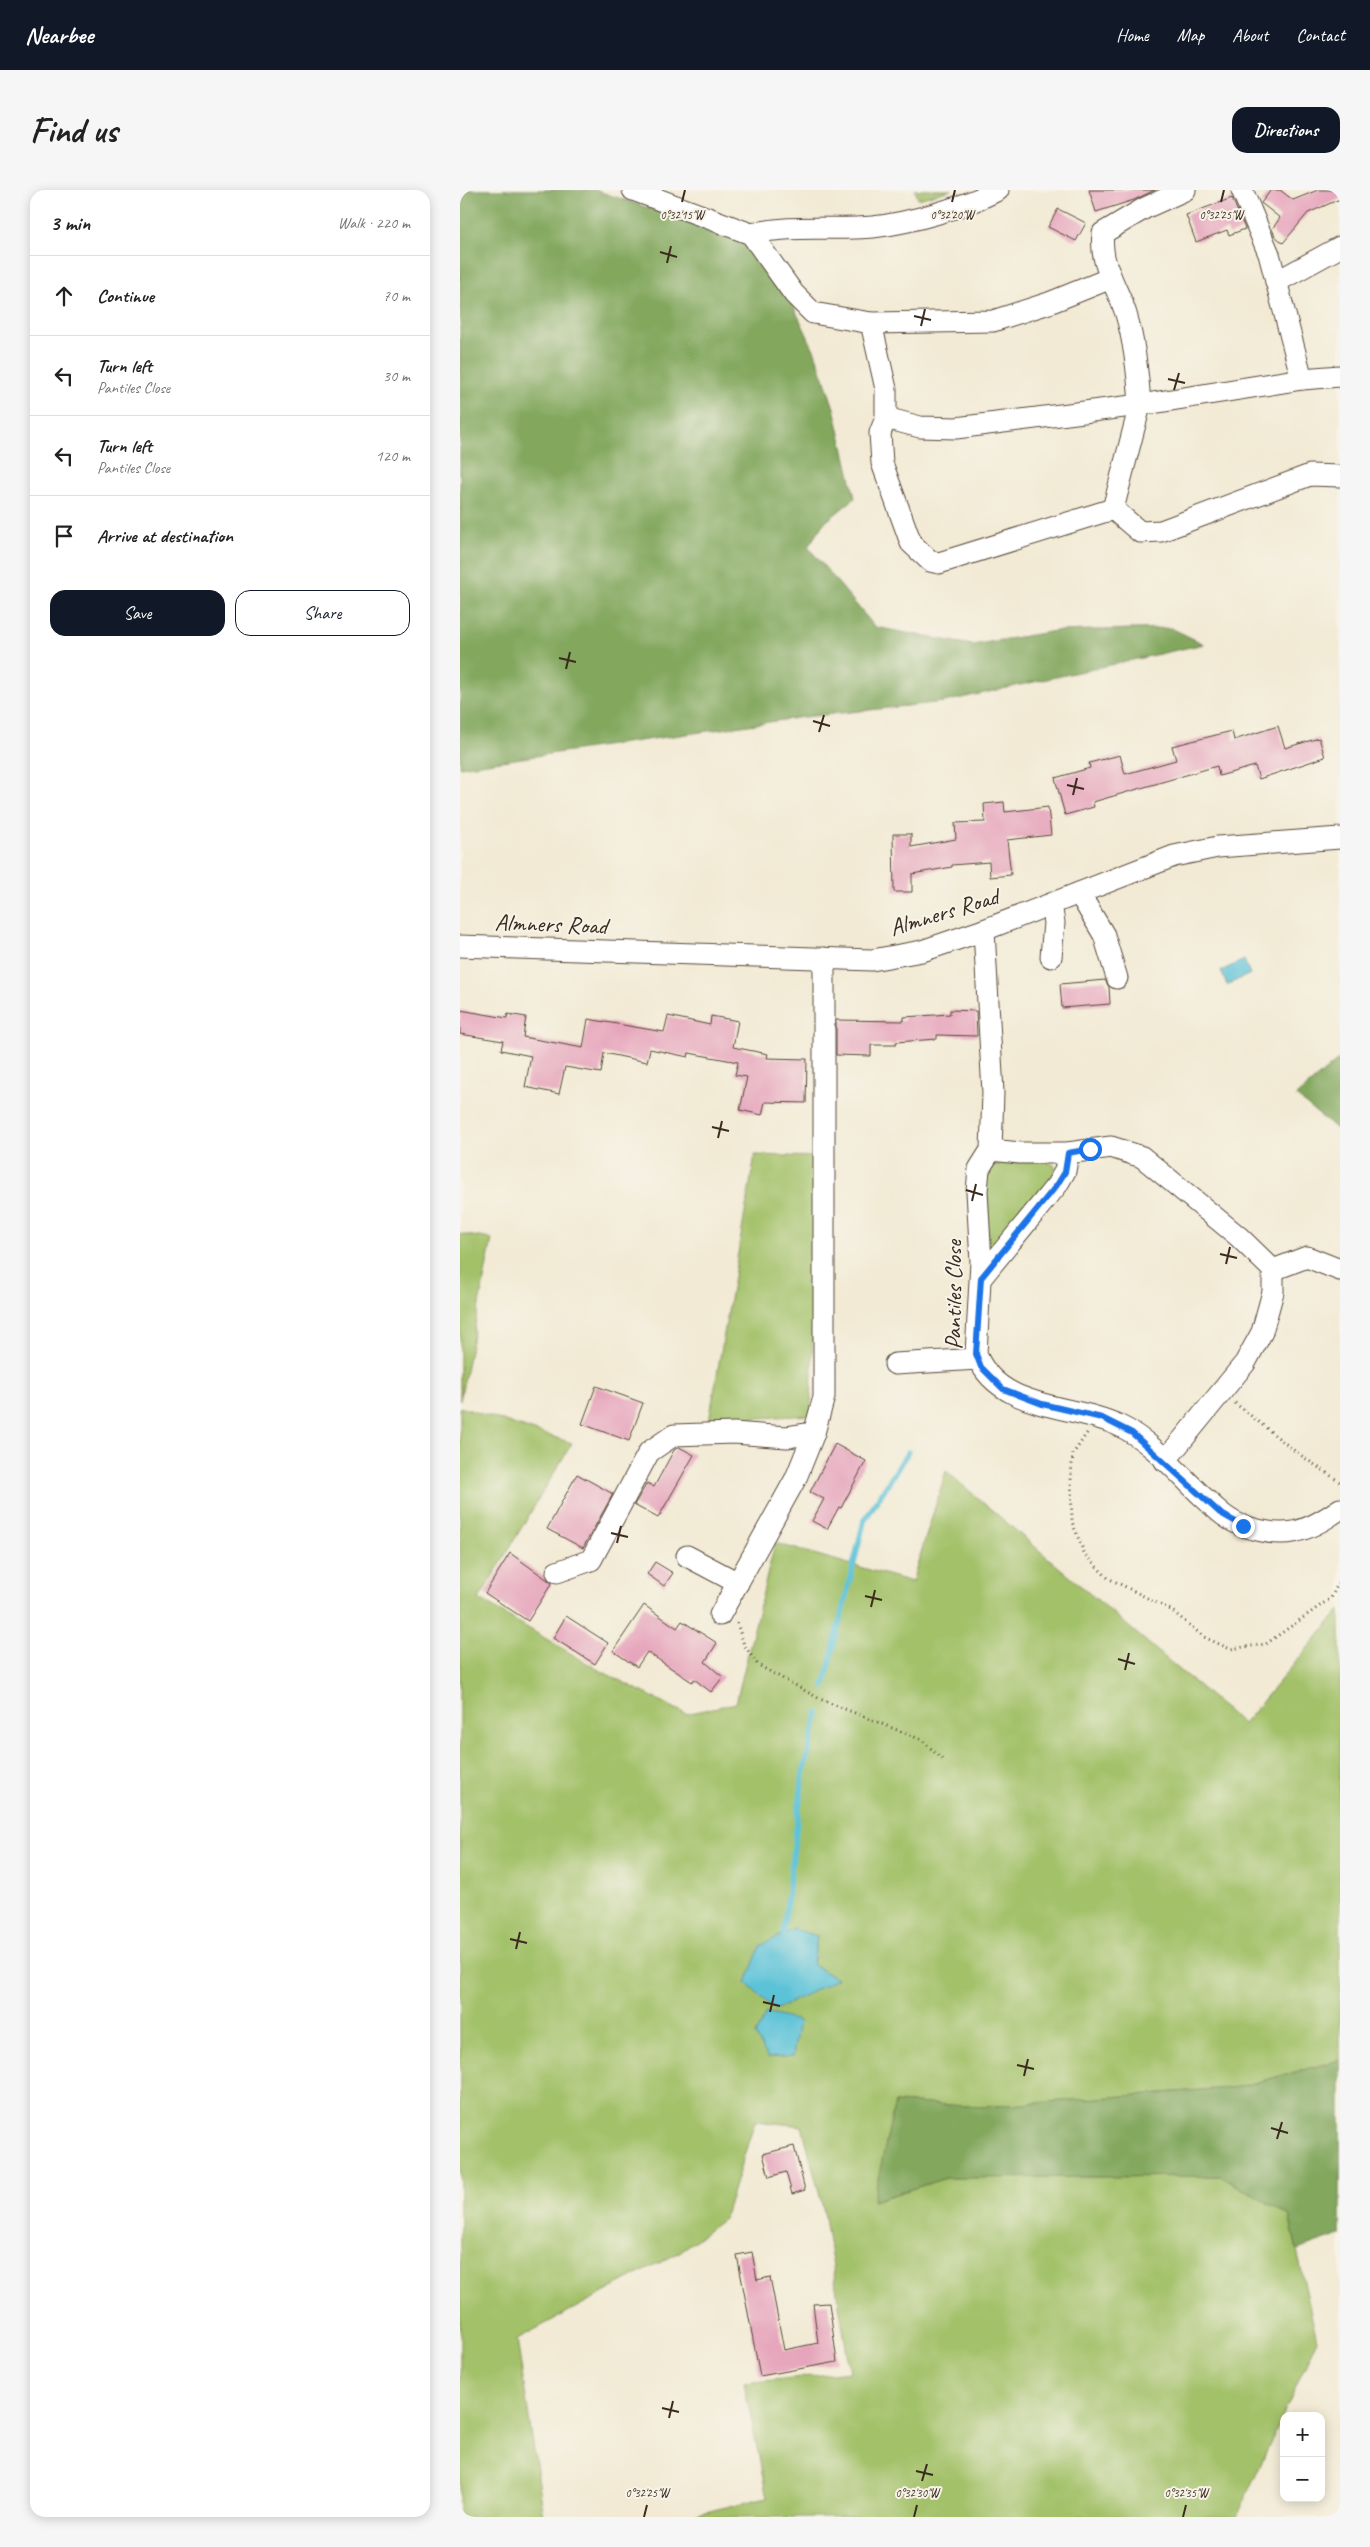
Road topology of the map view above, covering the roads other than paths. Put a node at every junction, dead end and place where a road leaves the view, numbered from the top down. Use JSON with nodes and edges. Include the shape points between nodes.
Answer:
{"nodes":[{"id":1,"x":633,"y":190,"type":"edge"},
{"id":2,"x":998,"y":190,"type":"edge"},
{"id":3,"x":1185,"y":190,"type":"edge"},
{"id":4,"x":1242,"y":190,"type":"edge"},
{"id":5,"x":752,"y":234,"type":"junction"},
{"id":6,"x":1340,"y":247,"type":"edge"},
{"id":7,"x":1111,"y":278,"type":"junction"},
{"id":8,"x":1276,"y":282,"type":"junction"},
{"id":9,"x":870,"y":323,"type":"junction"},
{"id":10,"x":1340,"y":376,"type":"edge"},
{"id":11,"x":1302,"y":379,"type":"junction"},
{"id":12,"x":1140,"y":405,"type":"junction"},
{"id":13,"x":886,"y":418,"type":"junction"},
{"id":14,"x":1340,"y":476,"type":"edge"},
{"id":15,"x":1113,"y":509,"type":"junction"},
{"id":16,"x":1340,"y":838,"type":"edge"},
{"id":17,"x":1079,"y":893,"type":"junction"},
{"id":18,"x":1051,"y":904,"type":"junction"},
{"id":19,"x":984,"y":930,"type":"junction"},
{"id":20,"x":460,"y":946,"type":"edge"},
{"id":21,"x":1051,"y":957,"type":"dead end"},
{"id":22,"x":824,"y":958,"type":"junction"},
{"id":23,"x":1117,"y":978,"type":"dead end"},
{"id":24,"x":991,"y":1150,"type":"junction"},
{"id":25,"x":1068,"y":1153,"type":"junction"},
{"id":26,"x":1273,"y":1270,"type":"junction"},
{"id":27,"x":1340,"y":1270,"type":"edge"},
{"id":28,"x":981,"y":1278,"type":"junction"},
{"id":29,"x":978,"y":1359,"type":"junction"},
{"id":30,"x":896,"y":1364,"type":"dead end"},
{"id":31,"x":814,"y":1433,"type":"junction"},
{"id":32,"x":1165,"y":1461,"type":"junction"},
{"id":33,"x":1340,"y":1510,"type":"edge"},
{"id":34,"x":687,"y":1556,"type":"dead end"},
{"id":35,"x":557,"y":1572,"type":"dead end"}],
"edges":[{"from":1,"to":5,"type":"street"},
{"from":2,"to":5,"type":"street","via":[[905,221],[873,227],[794,228]]},
{"from":3,"to":7,"type":"street","via":[[1145,208],[1103,233],[1101,249]]},
{"from":4,"to":8,"type":"street","via":[[1269,254]]},
{"from":5,"to":9,"type":"street","via":[[794,294],[813,313]]},
{"from":6,"to":8,"type":"street"},
{"from":7,"to":9,"type":"street","via":[[993,321]]},
{"from":7,"to":12,"type":"street","via":[[1125,312],[1137,356]]},
{"from":8,"to":11,"type":"street"},
{"from":9,"to":13,"type":"street","via":[[886,390]]},
{"from":10,"to":11,"type":"street"},
{"from":11,"to":12,"type":"street"},
{"from":12,"to":13,"type":"street","via":[[956,428],[920,427]]},
{"from":12,"to":15,"type":"street"},
{"from":13,"to":15,"type":"street","via":[[880,433],[882,463],[911,543],[930,561],[939,563]]},
{"from":14,"to":15,"type":"street","via":[[1310,475],[1161,531],[1140,532]]},
{"from":16,"to":17,"type":"street","name":"Almners Road","via":[[1218,846],[1174,856]]},
{"from":17,"to":18,"type":"street","name":"Almners Road"},
{"from":17,"to":23,"type":"street","via":[[1101,928]]},
{"from":18,"to":19,"type":"street","name":"Almners Road"},
{"from":18,"to":21,"type":"street","via":[[1054,923]]},
{"from":19,"to":22,"type":"street","name":"Almners Road","via":[[922,952],[872,960]]},
{"from":19,"to":24,"type":"street","name":"Pantiles Close","via":[[993,1093]]},
{"from":20,"to":22,"type":"street","name":"Almners Road"},
{"from":22,"to":31,"type":"street","via":[[824,1396]]},
{"from":24,"to":25,"type":"street","via":[[1020,1154]]},
{"from":24,"to":28,"type":"street","name":"Pantiles Close","via":[[979,1169],[977,1191]]},
{"from":25,"to":26,"type":"street","via":[[1111,1147],[1142,1157],[1239,1237]]},
{"from":25,"to":28,"type":"street","via":[[1065,1172],[1057,1185]]},
{"from":26,"to":27,"type":"street","via":[[1307,1257]]},
{"from":26,"to":32,"type":"street","via":[[1273,1292],[1262,1332],[1245,1363]]},
{"from":28,"to":29,"type":"street","name":"Pantiles Close"},
{"from":29,"to":30,"type":"street"},
{"from":29,"to":32,"type":"street","name":"Pantiles Close","via":[[981,1367],[1003,1389],[1042,1404],[1093,1416],[1132,1433]]},
{"from":31,"to":34,"type":"street","via":[[796,1478],[729,1599]]},
{"from":31,"to":35,"type":"street","via":[[787,1437],[734,1433],[674,1435],[649,1452],[591,1560]]},
{"from":32,"to":33,"type":"street","name":"Pantiles Close","via":[[1220,1513],[1243,1526],[1284,1534],[1302,1532]]}]}
